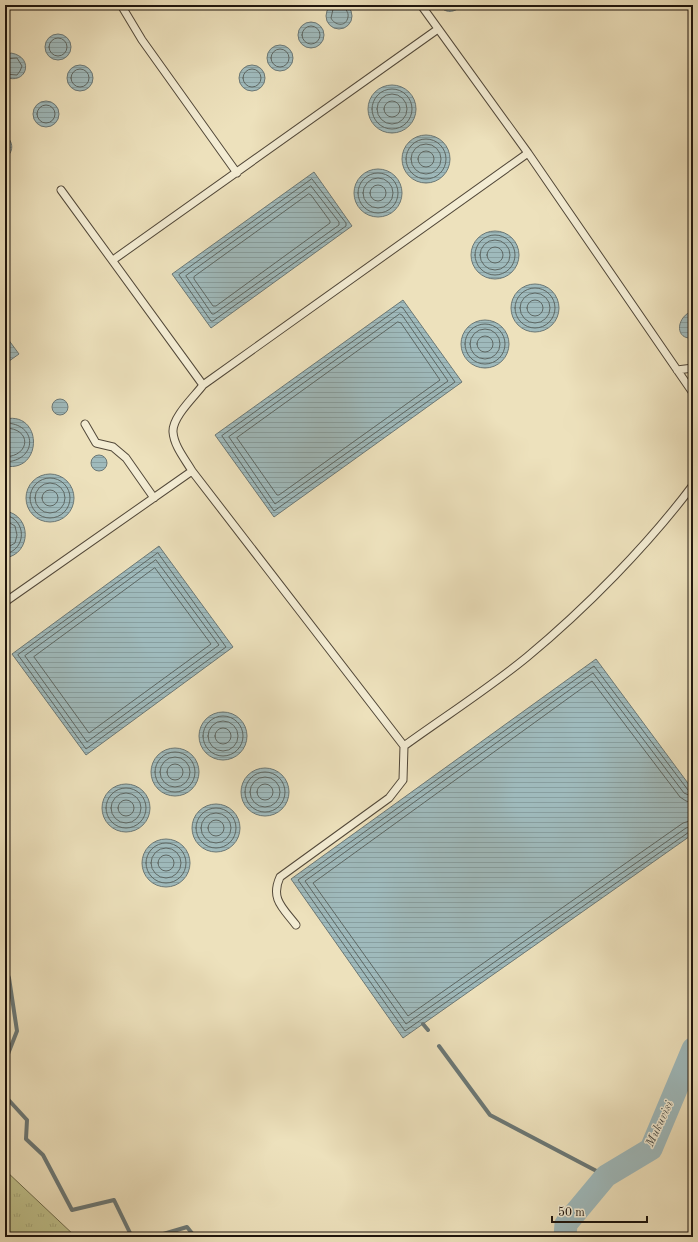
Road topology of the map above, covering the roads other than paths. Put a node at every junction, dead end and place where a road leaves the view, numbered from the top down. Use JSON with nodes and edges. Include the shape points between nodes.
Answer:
{"nodes":[{"id":1,"x":121,"y":5,"type":"edge"},
{"id":2,"x":421,"y":5,"type":"edge"},
{"id":3,"x":438,"y":28,"type":"junction"},
{"id":4,"x":528,"y":153,"type":"junction"},
{"id":5,"x":237,"y":173,"type":"junction"},
{"id":6,"x":62,"y":190,"type":"dead end"},
{"id":7,"x":113,"y":260,"type":"junction"},
{"id":8,"x":693,"y":368,"type":"edge"},
{"id":9,"x":677,"y":370,"type":"junction"},
{"id":10,"x":203,"y":385,"type":"junction"},
{"id":11,"x":693,"y":393,"type":"edge"},
{"id":12,"x":85,"y":424,"type":"dead end"},
{"id":13,"x":192,"y":471,"type":"junction"},
{"id":14,"x":693,"y":485,"type":"edge"},
{"id":15,"x":154,"y":498,"type":"junction"},
{"id":16,"x":5,"y":602,"type":"edge"},
{"id":17,"x":404,"y":746,"type":"junction"},
{"id":18,"x":296,"y":925,"type":"dead end"}],
"edges":[{"from":1,"to":5,"type":"lane","via":[[142,40]]},
{"from":2,"to":3,"type":"lane"},
{"from":3,"to":4,"type":"lane"},
{"from":3,"to":5,"type":"lane"},
{"from":4,"to":9,"type":"lane"},
{"from":4,"to":10,"type":"lane"},
{"from":5,"to":7,"type":"lane"},
{"from":6,"to":7,"type":"lane"},
{"from":7,"to":10,"type":"lane"},
{"from":8,"to":9,"type":"lane"},
{"from":9,"to":11,"type":"lane"},
{"from":10,"to":13,"type":"lane","via":[[180,414],[173,430],[176,445]]},
{"from":12,"to":15,"type":"lane","via":[[96,443],[113,447],[126,458]]},
{"from":13,"to":15,"type":"lane"},
{"from":13,"to":17,"type":"lane"},
{"from":14,"to":17,"type":"lane","via":[[668,518],[592,597],[526,657]]},
{"from":15,"to":16,"type":"lane"},
{"from":17,"to":18,"type":"lane","via":[[403,780],[389,798],[280,877],[275,888],[279,903]]}]}
